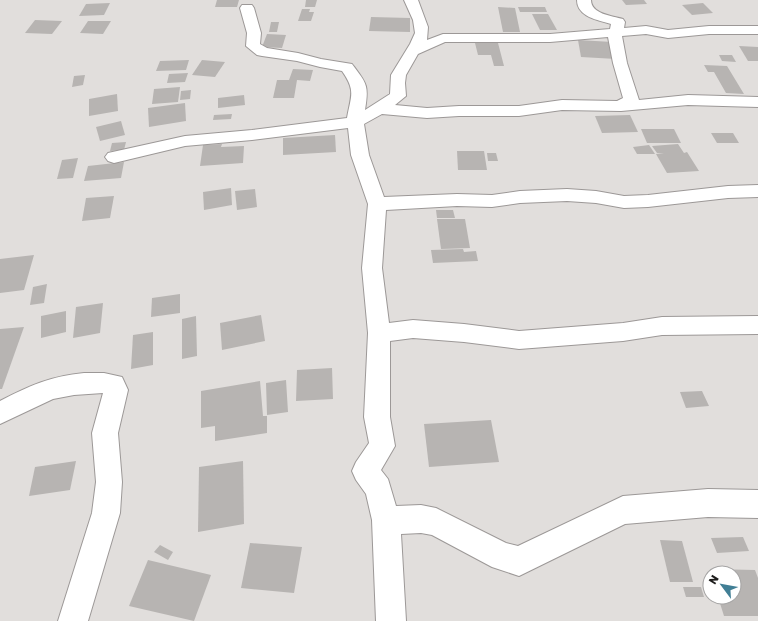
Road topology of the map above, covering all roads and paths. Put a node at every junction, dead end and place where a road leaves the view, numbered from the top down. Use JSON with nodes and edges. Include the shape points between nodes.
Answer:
{"nodes":[{"id":1,"x":411,"y":0,"type":"edge"},
{"id":2,"x":584,"y":0,"type":"edge"},
{"id":3,"x":247,"y":8,"type":"dead end"},
{"id":4,"x":758,"y":30,"type":"edge"},
{"id":5,"x":614,"y":33,"type":"junction"},
{"id":6,"x":411,"y":52,"type":"junction"},
{"id":7,"x":758,"y":102,"type":"edge"},
{"id":8,"x":621,"y":106,"type":"junction"},
{"id":9,"x":379,"y":109,"type":"junction"},
{"id":10,"x":355,"y":122,"type":"junction"},
{"id":11,"x":114,"y":157,"type":"dead end"},
{"id":12,"x":758,"y":191,"type":"edge"},
{"id":13,"x":378,"y":204,"type":"junction"},
{"id":14,"x":758,"y":325,"type":"edge"},
{"id":15,"x":379,"y":332,"type":"junction"},
{"id":16,"x":0,"y":413,"type":"edge"},
{"id":17,"x":758,"y":504,"type":"edge"},
{"id":18,"x":386,"y":520,"type":"junction"},
{"id":19,"x":73,"y":621,"type":"edge"},
{"id":20,"x":391,"y":621,"type":"edge"}],
"edges":[{"from":1,"to":6,"type":"street","via":[[422,21],[422,33],[417,46]]},
{"from":2,"to":5,"type":"street","via":[[591,14],[618,22],[617,31]]},
{"from":3,"to":10,"type":"street","via":[[254,33],[253,46],[262,52],[347,67],[358,82],[360,91]]},
{"from":4,"to":5,"type":"street","via":[[709,30],[668,34],[646,30]]},
{"from":5,"to":6,"type":"street","via":[[550,38],[443,38]]},
{"from":5,"to":8,"type":"street","via":[[631,99]]},
{"from":6,"to":9,"type":"street","via":[[397,76],[398,96]]},
{"from":7,"to":8,"type":"street","via":[[688,100]]},
{"from":8,"to":9,"type":"street","via":[[562,106],[519,111],[427,113]]},
{"from":9,"to":10,"type":"street"},
{"from":10,"to":11,"type":"street","via":[[185,141]]},
{"from":10,"to":13,"type":"street","via":[[360,155]]},
{"from":12,"to":13,"type":"street","via":[[648,202],[624,202],[567,195],[492,201]]},
{"from":13,"to":15,"type":"street","via":[[372,268]]},
{"from":14,"to":15,"type":"street","via":[[662,326],[616,333],[519,340],[413,329]]},
{"from":15,"to":18,"type":"street","via":[[377,416],[382,446],[365,471],[378,488]]},
{"from":16,"to":19,"type":"street","via":[[36,394],[58,386],[104,382],[113,384],[116,390],[105,433],[109,482],[106,513]]},
{"from":17,"to":18,"type":"street","via":[[708,503],[623,510],[519,561],[502,557],[436,522],[421,519]]},
{"from":18,"to":20,"type":"street"}]}
